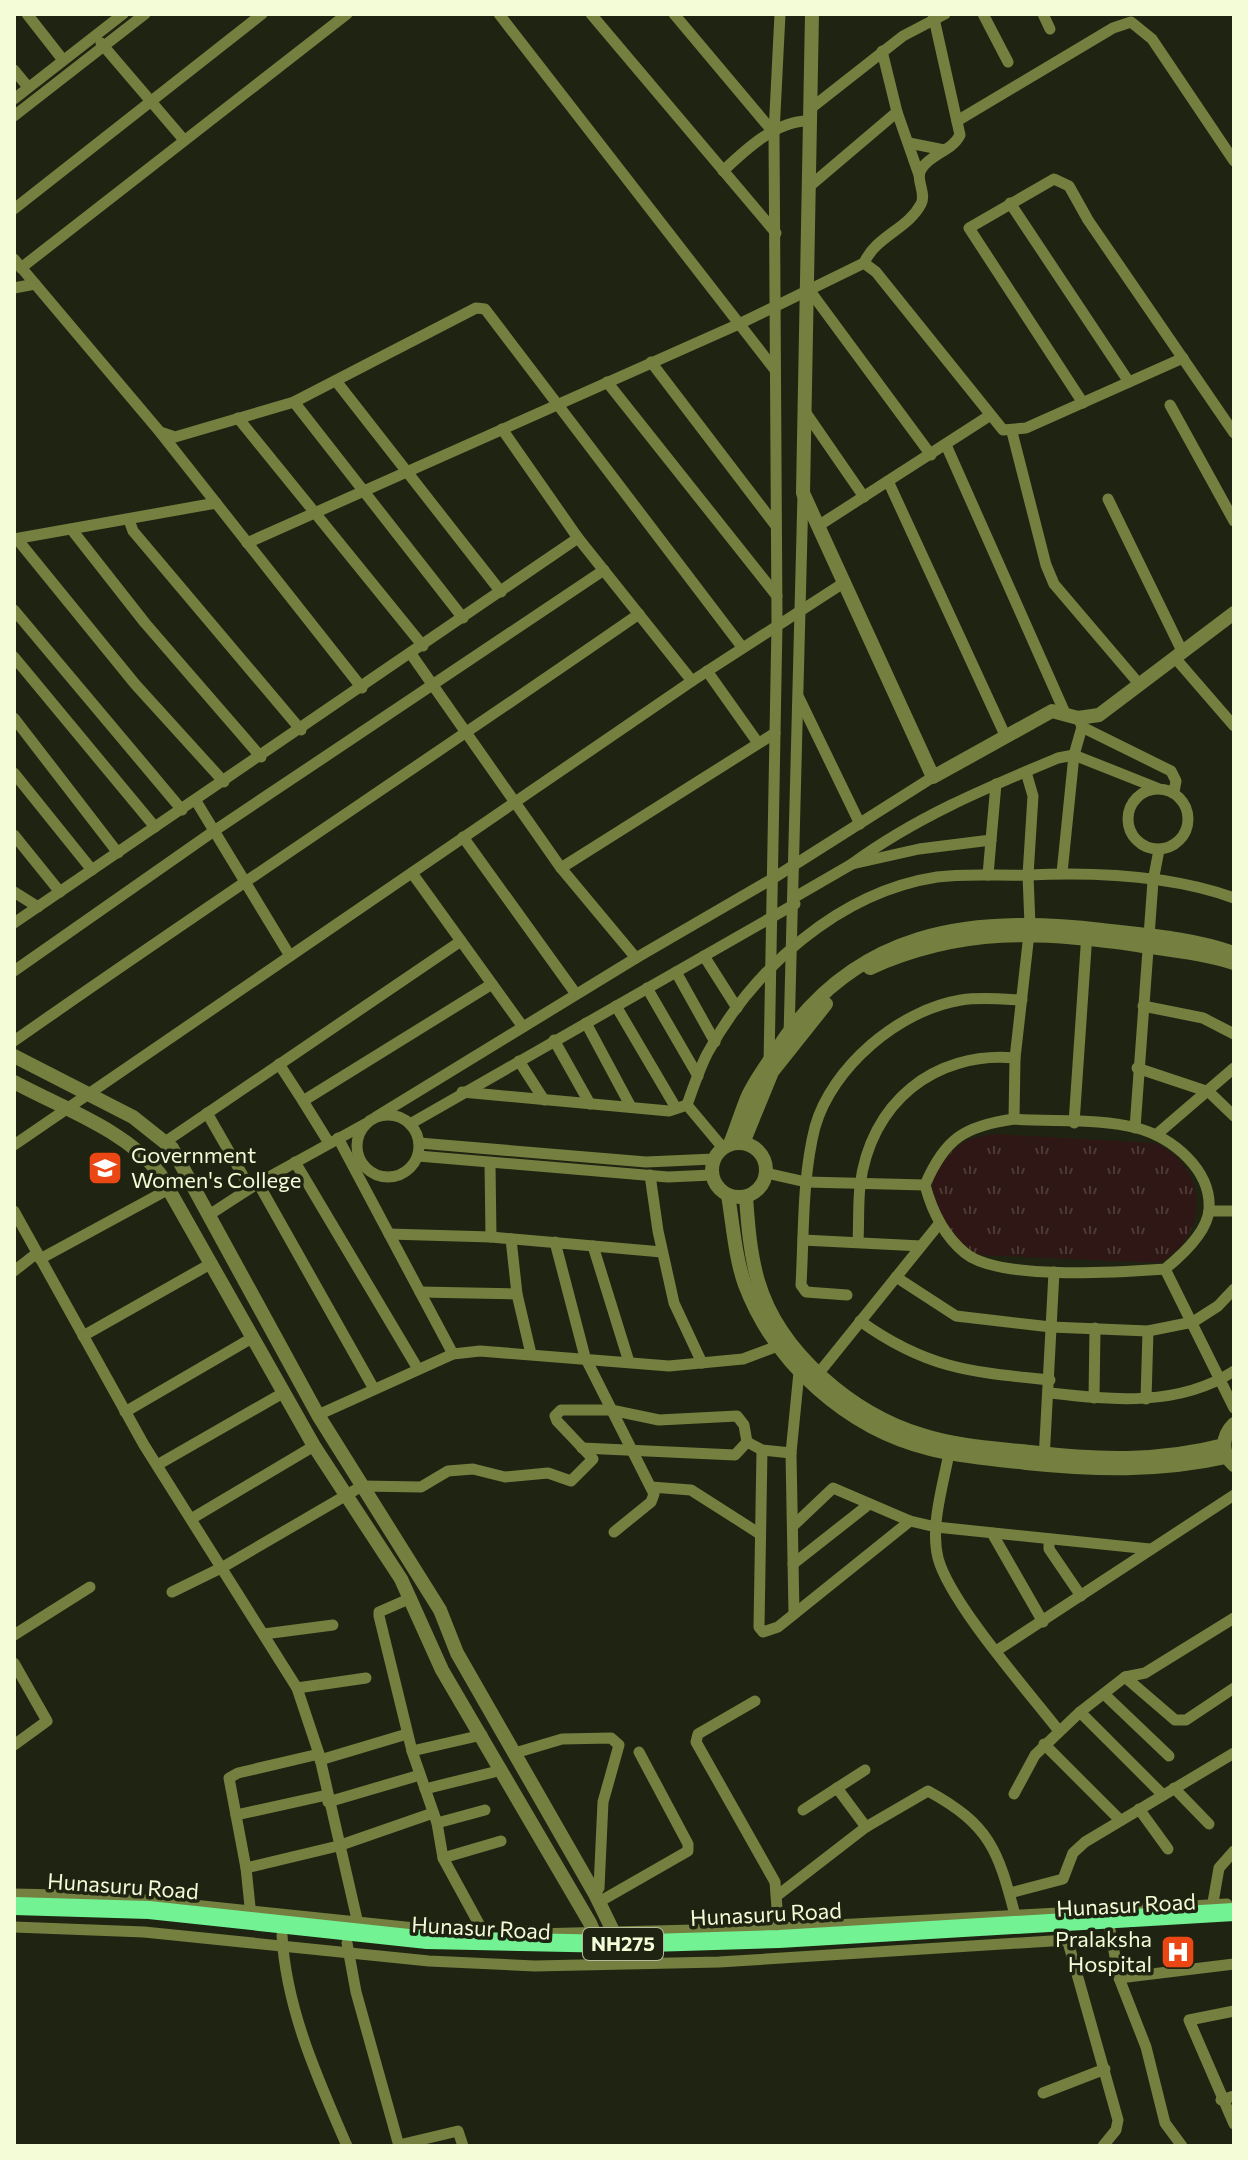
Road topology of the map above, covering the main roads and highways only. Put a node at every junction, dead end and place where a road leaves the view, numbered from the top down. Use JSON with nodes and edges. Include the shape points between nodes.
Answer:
{"nodes":[{"id":1,"x":14,"y":1906,"type":"edge"},
{"id":2,"x":1234,"y":1912,"type":"edge"},
{"id":3,"x":14,"y":1917,"type":"edge"},
{"id":4,"x":1234,"y":1924,"type":"edge"},
{"id":5,"x":1064,"y":1931,"type":"junction"},
{"id":6,"x":352,"y":1937,"type":"junction"},
{"id":7,"x":606,"y":1944,"type":"junction"}],
"edges":[{"from":1,"to":6,"type":"highway","name":"Hunasuru Road","number":"NH275","via":[[251,1916]]},
{"from":2,"to":5,"type":"highway","name":"Hunasuru Road","number":"NH275","via":[[1212,1909]]},
{"from":3,"to":6,"type":"highway","name":"Hunasur Road","number":"NH275","via":[[147,1922],[283,1940]]},
{"from":4,"to":5,"type":"highway","name":"Hunasur Road","number":"NH275"},
{"from":5,"to":7,"type":"highway","name":"Hunasuru Road","number":"NH275","via":[[779,1934]]},
{"from":5,"to":7,"type":"highway","name":"Hunasur Road","number":"NH275","via":[[737,1953]]},
{"from":6,"to":7,"type":"highway","name":"Hunasuru Road","number":"NH275"},
{"from":6,"to":7,"type":"highway","name":"Hunasur Road","number":"NH275","via":[[483,1955]]}]}
